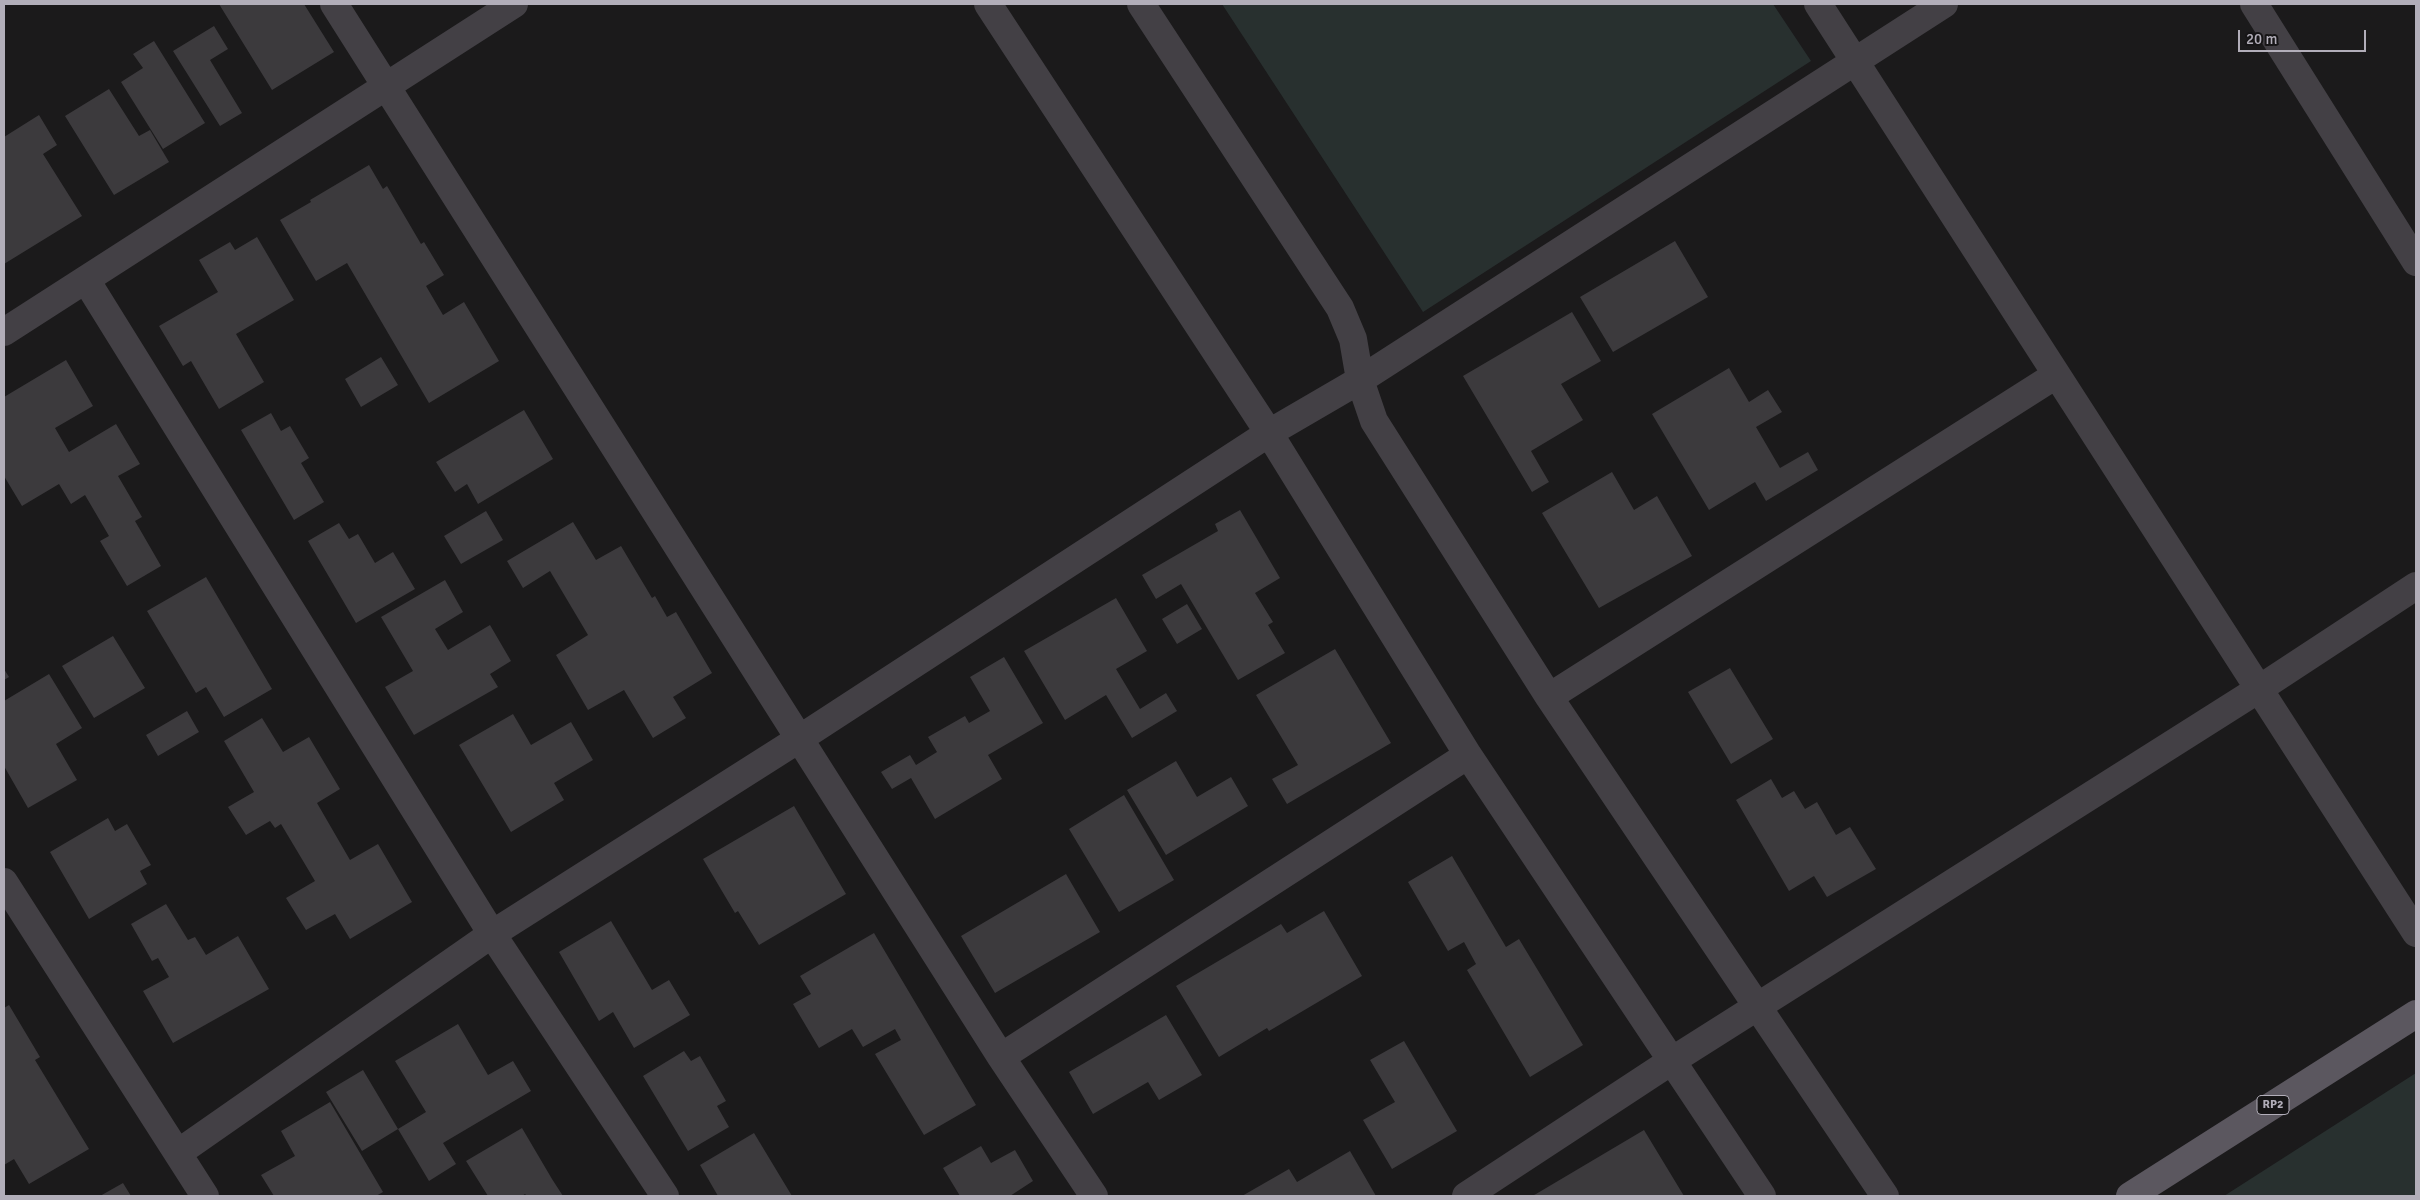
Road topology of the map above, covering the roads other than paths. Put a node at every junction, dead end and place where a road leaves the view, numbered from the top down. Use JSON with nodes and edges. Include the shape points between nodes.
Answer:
{"nodes":[{"id":1,"x":334,"y":4,"type":"edge"},
{"id":2,"x":514,"y":4,"type":"edge"},
{"id":3,"x":988,"y":4,"type":"edge"},
{"id":4,"x":1140,"y":4,"type":"edge"},
{"id":5,"x":1818,"y":4,"type":"edge"},
{"id":6,"x":1944,"y":4,"type":"edge"},
{"id":7,"x":2254,"y":4,"type":"edge"},
{"id":8,"x":1855,"y":61,"type":"junction"},
{"id":9,"x":386,"y":85,"type":"junction"},
{"id":10,"x":2416,"y":262,"type":"edge"},
{"id":11,"x":86,"y":280,"type":"junction"},
{"id":12,"x":4,"y":332,"type":"edge"},
{"id":13,"x":2056,"y":375,"type":"junction"},
{"id":14,"x":1360,"y":380,"type":"junction"},
{"id":15,"x":1269,"y":433,"type":"junction"},
{"id":16,"x":2416,"y":586,"type":"edge"},
{"id":17,"x":2259,"y":689,"type":"junction"},
{"id":18,"x":1549,"y":697,"type":"junction"},
{"id":19,"x":799,"y":739,"type":"junction"},
{"id":20,"x":1468,"y":755,"type":"junction"},
{"id":21,"x":4,"y":882,"type":"edge"},
{"id":22,"x":2416,"y":933,"type":"edge"},
{"id":23,"x":492,"y":934,"type":"junction"},
{"id":24,"x":1759,"y":1008,"type":"junction"},
{"id":25,"x":2416,"y":1014,"type":"edge"},
{"id":26,"x":1001,"y":1057,"type":"junction"},
{"id":27,"x":1673,"y":1060,"type":"junction"},
{"id":28,"x":178,"y":1153,"type":"junction"},
{"id":29,"x":205,"y":1196,"type":"edge"},
{"id":30,"x":665,"y":1196,"type":"edge"},
{"id":31,"x":1094,"y":1196,"type":"edge"},
{"id":32,"x":1466,"y":1196,"type":"edge"},
{"id":33,"x":1762,"y":1196,"type":"edge"},
{"id":34,"x":1884,"y":1196,"type":"edge"},
{"id":35,"x":2130,"y":1196,"type":"edge"}],
"edges":[{"from":1,"to":9,"type":"street"},
{"from":2,"to":9,"type":"street"},
{"from":3,"to":15,"type":"street"},
{"from":4,"to":14,"type":"street","via":[[1340,308],[1353,339]]},
{"from":5,"to":8,"type":"street"},
{"from":6,"to":8,"type":"street"},
{"from":7,"to":10,"type":"street"},
{"from":8,"to":13,"type":"street"},
{"from":8,"to":14,"type":"street"},
{"from":9,"to":11,"type":"street"},
{"from":9,"to":19,"type":"street"},
{"from":11,"to":12,"type":"street"},
{"from":11,"to":23,"type":"street"},
{"from":13,"to":17,"type":"street"},
{"from":13,"to":18,"type":"street"},
{"from":14,"to":15,"type":"street"},
{"from":14,"to":18,"type":"street","via":[[1374,421]]},
{"from":15,"to":19,"type":"street"},
{"from":15,"to":20,"type":"street"},
{"from":16,"to":17,"type":"street"},
{"from":17,"to":22,"type":"street"},
{"from":17,"to":24,"type":"street"},
{"from":18,"to":24,"type":"street"},
{"from":19,"to":23,"type":"street"},
{"from":19,"to":26,"type":"street"},
{"from":20,"to":26,"type":"street"},
{"from":20,"to":27,"type":"street"},
{"from":21,"to":28,"type":"street"},
{"from":23,"to":28,"type":"street"},
{"from":23,"to":30,"type":"street"},
{"from":24,"to":27,"type":"street"},
{"from":24,"to":34,"type":"street"},
{"from":25,"to":35,"type":"main road","number":"RP2"},
{"from":26,"to":31,"type":"street"},
{"from":27,"to":32,"type":"street"},
{"from":27,"to":33,"type":"street"},
{"from":28,"to":29,"type":"street"}]}
